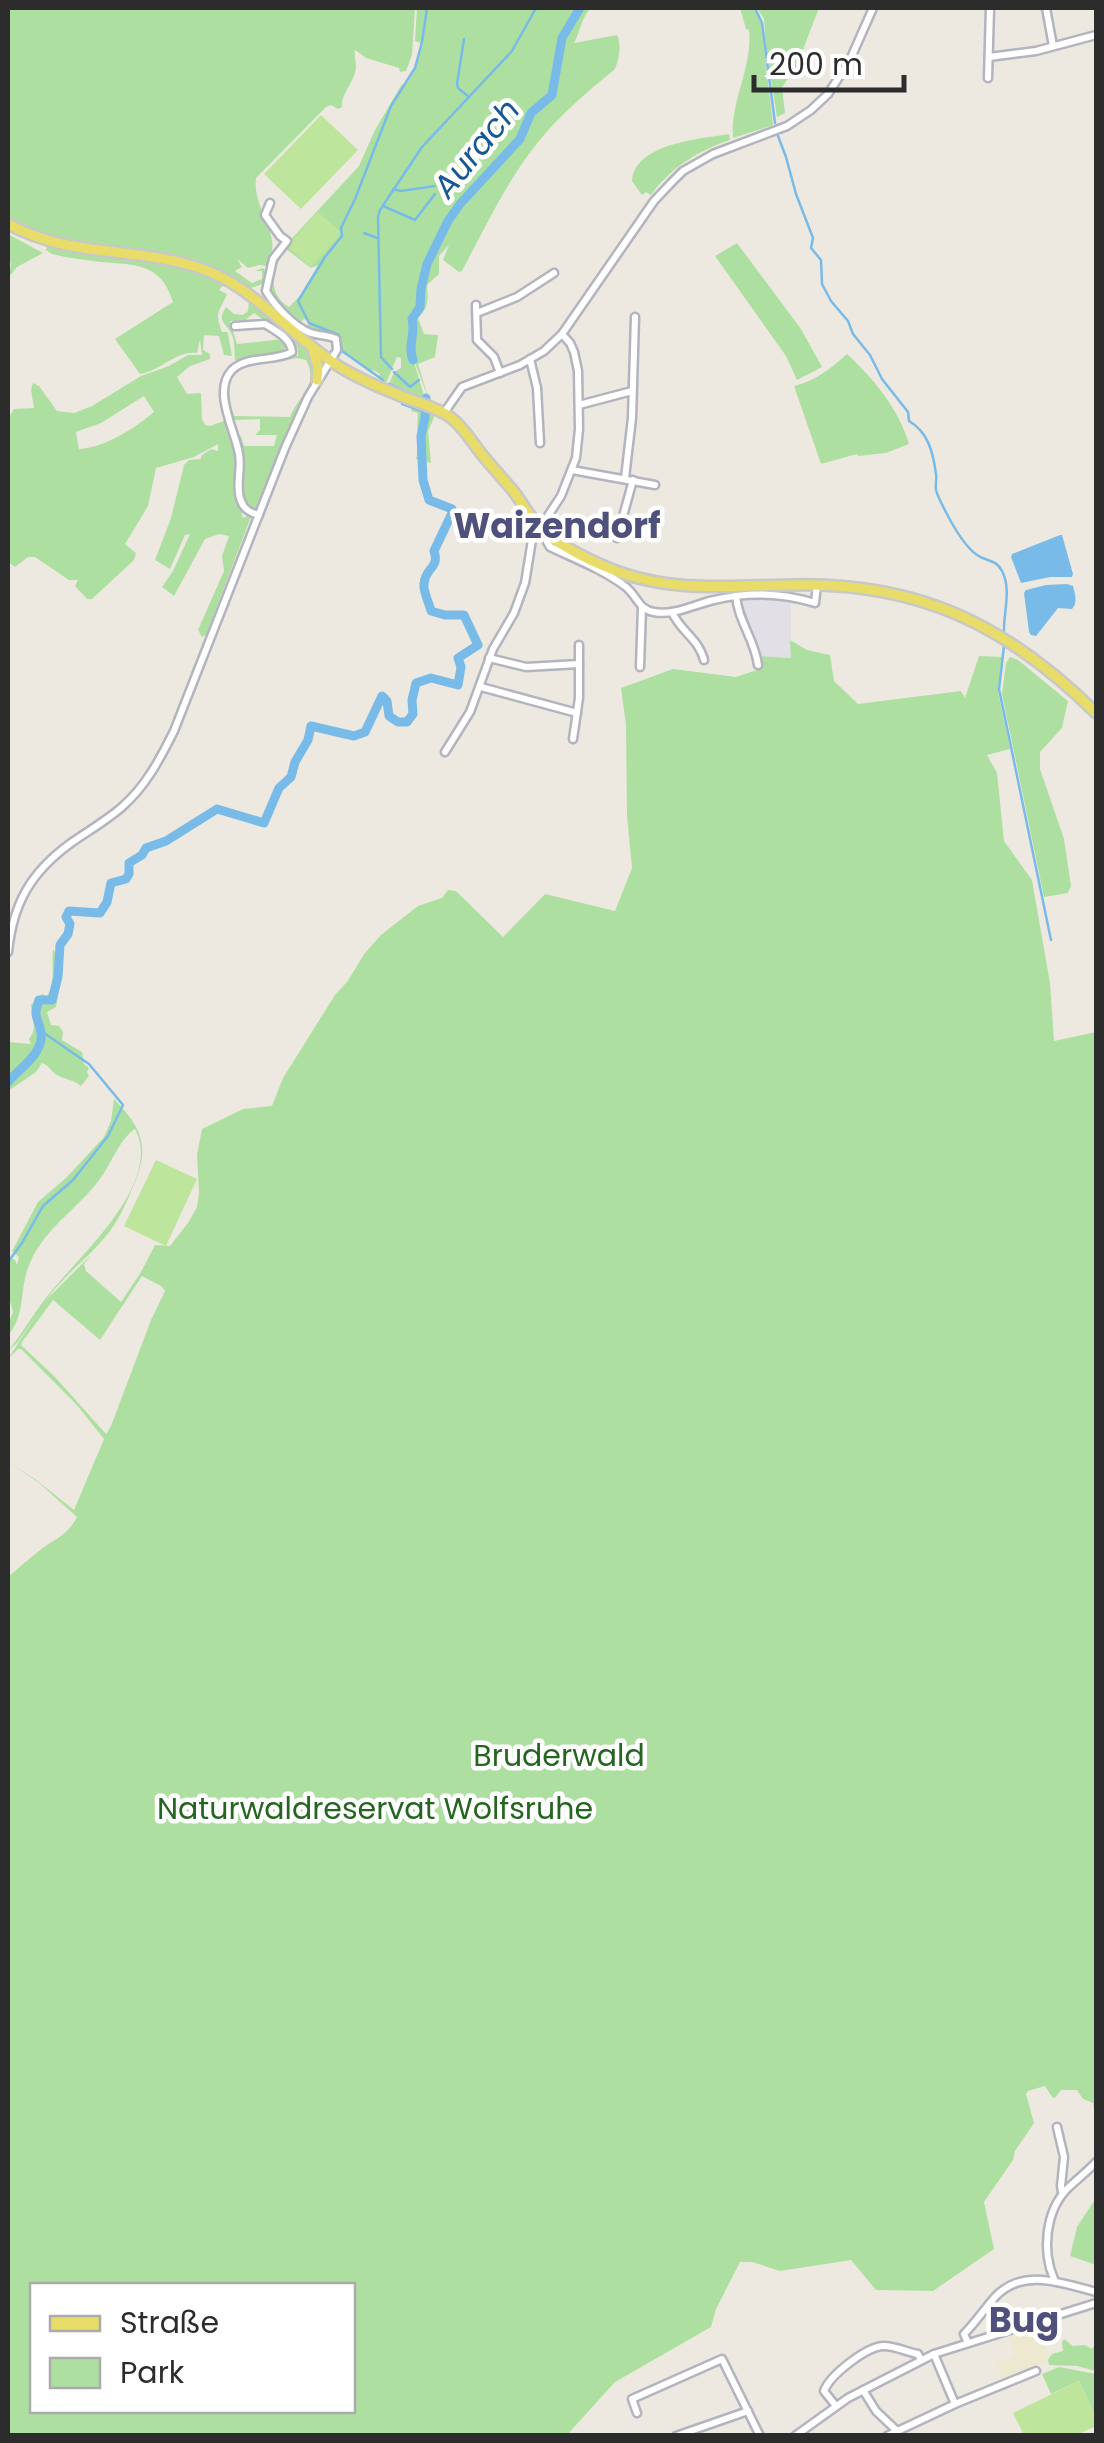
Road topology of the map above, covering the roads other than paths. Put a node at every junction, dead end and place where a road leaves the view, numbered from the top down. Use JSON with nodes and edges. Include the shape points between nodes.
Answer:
{"nodes":[{"id":1,"x":873,"y":8,"type":"edge"},
{"id":2,"x":990,"y":8,"type":"edge"},
{"id":3,"x":1046,"y":8,"type":"edge"},
{"id":4,"x":1096,"y":35,"type":"edge"},
{"id":5,"x":1053,"y":46,"type":"junction"},
{"id":6,"x":989,"y":57,"type":"junction"},
{"id":7,"x":988,"y":78,"type":"dead end"},
{"id":8,"x":270,"y":203,"type":"dead end"},
{"id":9,"x":8,"y":224,"type":"edge"},
{"id":10,"x":554,"y":273,"type":"dead end"},
{"id":11,"x":635,"y":317,"type":"dead end"},
{"id":12,"x":236,"y":326,"type":"dead end"},
{"id":13,"x":562,"y":334,"type":"junction"},
{"id":14,"x":309,"y":344,"type":"junction"},
{"id":15,"x":530,"y":359,"type":"junction"},
{"id":16,"x":331,"y":360,"type":"junction"},
{"id":17,"x":500,"y":373,"type":"junction"},
{"id":18,"x":318,"y":380,"type":"junction"},
{"id":19,"x":632,"y":391,"type":"junction"},
{"id":20,"x":580,"y":405,"type":"junction"},
{"id":21,"x":444,"y":413,"type":"junction"},
{"id":22,"x":540,"y":443,"type":"dead end"},
{"id":23,"x":572,"y":470,"type":"junction"},
{"id":24,"x":629,"y":479,"type":"junction"},
{"id":25,"x":656,"y":485,"type":"dead end"},
{"id":26,"x":259,"y":516,"type":"junction"},
{"id":27,"x":544,"y":532,"type":"junction"},
{"id":28,"x":617,"y":538,"type":"dead end"},
{"id":29,"x":817,"y":584,"type":"junction"},
{"id":30,"x":736,"y":596,"type":"junction"},
{"id":31,"x":642,"y":608,"type":"junction"},
{"id":32,"x":672,"y":612,"type":"junction"},
{"id":33,"x":579,"y":645,"type":"dead end"},
{"id":34,"x":489,"y":658,"type":"junction"},
{"id":35,"x":704,"y":660,"type":"dead end"},
{"id":36,"x":580,"y":664,"type":"junction"},
{"id":37,"x":758,"y":665,"type":"dead end"},
{"id":38,"x":640,"y":667,"type":"dead end"},
{"id":39,"x":481,"y":687,"type":"junction"},
{"id":40,"x":577,"y":713,"type":"junction"},
{"id":41,"x":1096,"y":713,"type":"edge"},
{"id":42,"x":573,"y":739,"type":"dead end"},
{"id":43,"x":445,"y":752,"type":"dead end"},
{"id":44,"x":8,"y":952,"type":"edge"},
{"id":45,"x":1057,"y":2127,"type":"dead end"},
{"id":46,"x":1096,"y":2162,"type":"edge"},
{"id":47,"x":1062,"y":2194,"type":"junction"},
{"id":48,"x":1054,"y":2280,"type":"junction"},
{"id":49,"x":1096,"y":2292,"type":"edge"},
{"id":50,"x":1096,"y":2303,"type":"edge"},
{"id":51,"x":968,"y":2343,"type":"junction"},
{"id":52,"x":934,"y":2354,"type":"junction"},
{"id":53,"x":921,"y":2360,"type":"junction"},
{"id":54,"x":1036,"y":2371,"type":"dead end"},
{"id":55,"x":863,"y":2390,"type":"junction"},
{"id":56,"x":955,"y":2404,"type":"junction"},
{"id":57,"x":836,"y":2406,"type":"junction"},
{"id":58,"x":748,"y":2410,"type":"junction"},
{"id":59,"x":637,"y":2413,"type":"dead end"},
{"id":60,"x":896,"y":2430,"type":"junction"},
{"id":61,"x":676,"y":2436,"type":"edge"},
{"id":62,"x":760,"y":2436,"type":"edge"},
{"id":63,"x":795,"y":2436,"type":"edge"},
{"id":64,"x":887,"y":2436,"type":"edge"}],
"edges":[{"from":1,"to":13,"type":"street","via":[[843,74],[820,102],[787,126],[683,171],[654,201]]},
{"from":2,"to":6,"type":"street"},
{"from":3,"to":5,"type":"street"},
{"from":4,"to":5,"type":"street"},
{"from":5,"to":6,"type":"street"},
{"from":6,"to":7,"type":"street"},
{"from":8,"to":16,"type":"street","via":[[264,215],[287,241],[273,259],[266,291],[298,326],[336,339]]},
{"from":9,"to":14,"type":"main road","via":[[62,245],[168,258],[208,270]]},
{"from":10,"to":17,"type":"street","via":[[517,297],[476,309],[476,340]]},
{"from":11,"to":19,"type":"street"},
{"from":12,"to":26,"type":"street","via":[[264,324],[292,347],[285,356],[236,366],[225,383],[241,502]]},
{"from":13,"to":15,"type":"street"},
{"from":13,"to":20,"type":"street","via":[[574,352]]},
{"from":14,"to":16,"type":"main road"},
{"from":14,"to":18,"type":"main road"},
{"from":15,"to":17,"type":"street"},
{"from":15,"to":22,"type":"street"},
{"from":16,"to":18,"type":"street"},
{"from":16,"to":21,"type":"main road"},
{"from":17,"to":21,"type":"street","via":[[462,387]]},
{"from":18,"to":26,"type":"street"},
{"from":19,"to":20,"type":"street"},
{"from":19,"to":24,"type":"street"},
{"from":20,"to":23,"type":"street"},
{"from":21,"to":27,"type":"main road"},
{"from":23,"to":24,"type":"street"},
{"from":23,"to":27,"type":"street"},
{"from":24,"to":25,"type":"street"},
{"from":24,"to":28,"type":"street"},
{"from":26,"to":44,"type":"street","via":[[154,769],[120,808],[54,856],[28,884]]},
{"from":27,"to":29,"type":"main road","via":[[599,564],[662,584]]},
{"from":27,"to":31,"type":"street","via":[[548,545],[622,584]]},
{"from":27,"to":34,"type":"street","via":[[530,546],[522,593]]},
{"from":29,"to":30,"type":"street","via":[[815,603]]},
{"from":29,"to":41,"type":"main road","via":[[902,594],[960,616],[1021,648]]},
{"from":30,"to":32,"type":"street"},
{"from":30,"to":37,"type":"street"},
{"from":31,"to":32,"type":"street"},
{"from":31,"to":38,"type":"street"},
{"from":32,"to":35,"type":"street"},
{"from":33,"to":36,"type":"street"},
{"from":34,"to":36,"type":"street","via":[[526,666]]},
{"from":34,"to":39,"type":"street"},
{"from":36,"to":40,"type":"street"},
{"from":39,"to":40,"type":"street"},
{"from":39,"to":43,"type":"street"},
{"from":40,"to":42,"type":"street"},
{"from":45,"to":47,"type":"street"},
{"from":46,"to":47,"type":"street"},
{"from":47,"to":48,"type":"street","via":[[1045,2245]]},
{"from":48,"to":49,"type":"street"},
{"from":48,"to":51,"type":"street","via":[[1021,2282],[996,2295],[964,2334]]},
{"from":50,"to":51,"type":"street"},
{"from":51,"to":52,"type":"street"},
{"from":52,"to":53,"type":"street"},
{"from":52,"to":56,"type":"street"},
{"from":53,"to":55,"type":"street"},
{"from":53,"to":57,"type":"street","via":[[918,2354],[876,2348],[832,2376],[824,2390]]},
{"from":54,"to":56,"type":"street"},
{"from":55,"to":57,"type":"street"},
{"from":55,"to":60,"type":"street"},
{"from":56,"to":60,"type":"street"},
{"from":57,"to":63,"type":"street"},
{"from":58,"to":59,"type":"street","via":[[722,2359],[632,2399]]},
{"from":58,"to":61,"type":"street"},
{"from":58,"to":62,"type":"street"},
{"from":60,"to":64,"type":"street"}]}
